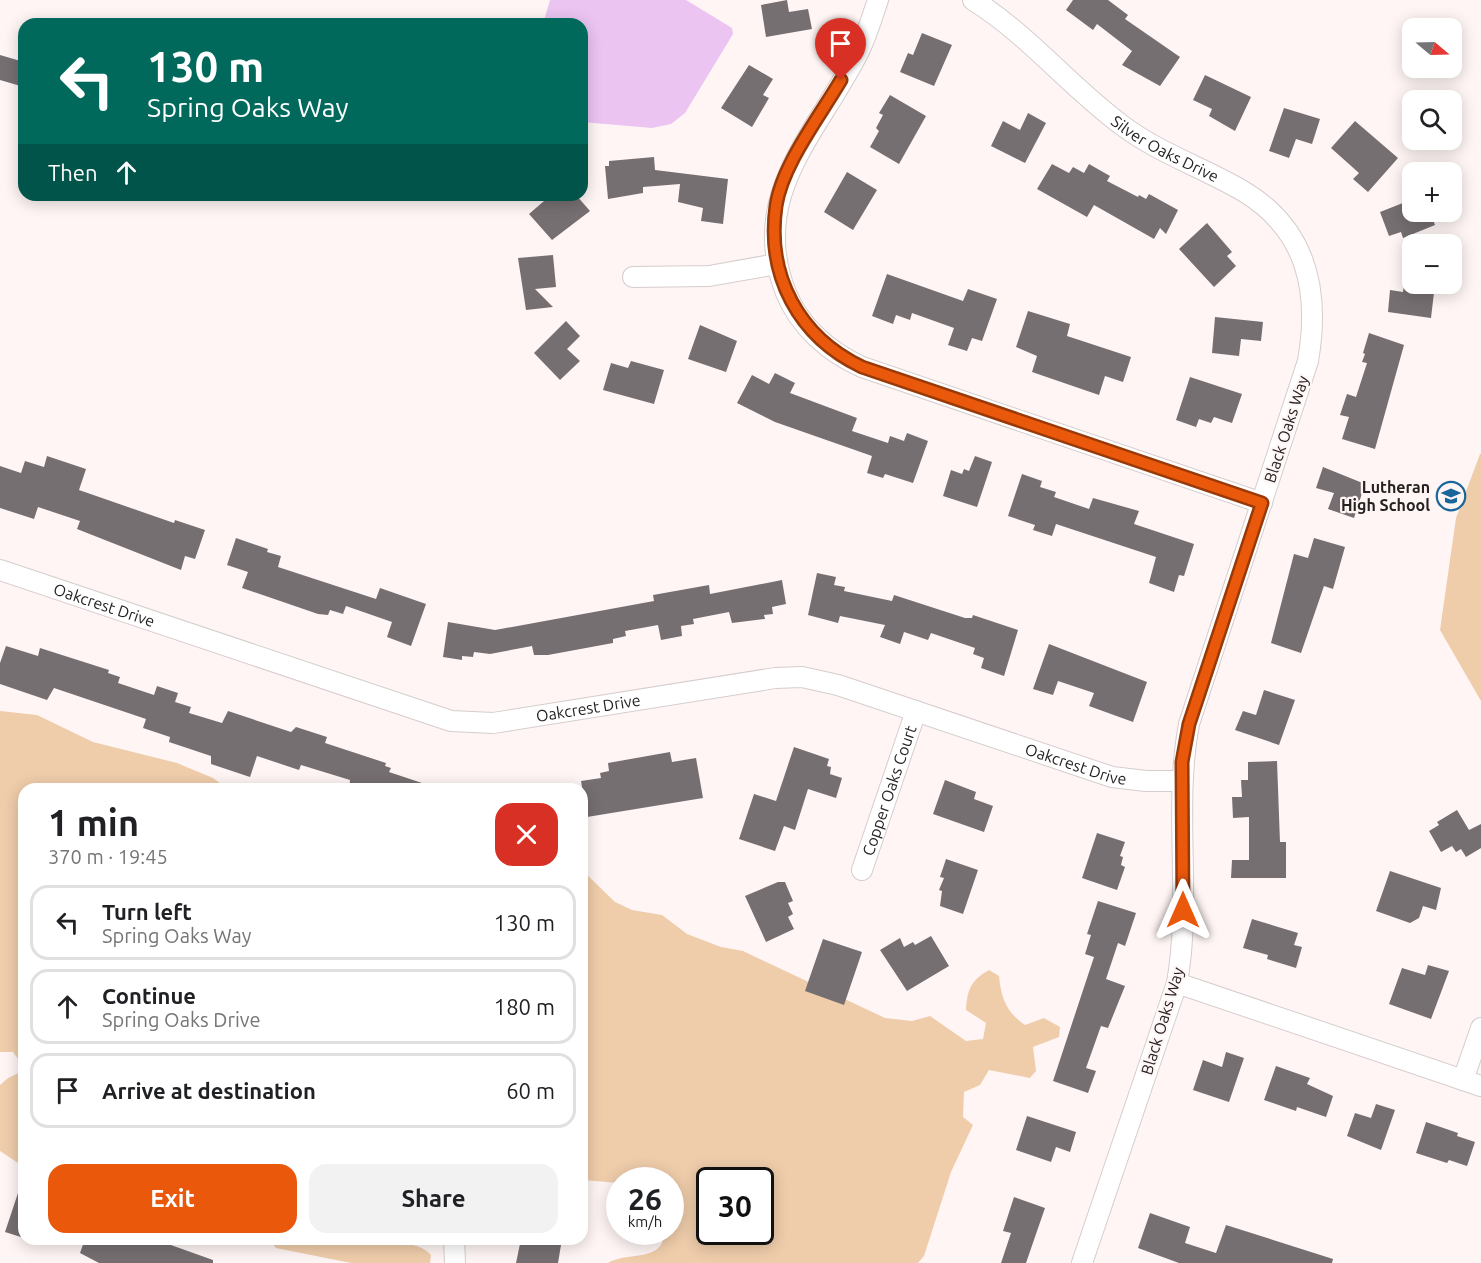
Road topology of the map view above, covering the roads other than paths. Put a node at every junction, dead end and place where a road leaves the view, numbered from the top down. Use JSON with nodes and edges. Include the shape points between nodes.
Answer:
{"nodes":[{"id":1,"x":878,"y":0,"type":"edge"},
{"id":2,"x":973,"y":0,"type":"edge"},
{"id":3,"x":777,"y":264,"type":"junction"},
{"id":4,"x":633,"y":278,"type":"dead end"},
{"id":5,"x":1313,"y":322,"type":"joint"},
{"id":6,"x":1262,"y":503,"type":"junction"},
{"id":7,"x":0,"y":570,"type":"edge"},
{"id":8,"x":916,"y":711,"type":"junction"},
{"id":9,"x":1182,"y":781,"type":"junction"},
{"id":10,"x":862,"y":870,"type":"dead end"},
{"id":11,"x":1177,"y":983,"type":"junction"},
{"id":12,"x":1481,"y":1028,"type":"edge"},
{"id":13,"x":1472,"y":1083,"type":"edge"},
{"id":14,"x":454,"y":1245,"type":"edge"},
{"id":15,"x":455,"y":1263,"type":"edge"},
{"id":16,"x":1082,"y":1263,"type":"edge"}],
"edges":[{"from":1,"to":3,"type":"street","via":[[858,51],[789,168],[776,205]]},
{"from":2,"to":5,"type":"street","name":"Silver Oaks Drive","via":[[1022,34],[1123,126],[1268,208],[1289,235],[1307,272],[1314,302]]},
{"from":3,"to":4,"type":"street","via":[[709,276]]},
{"from":3,"to":6,"type":"street","via":[[790,301],[806,326],[827,347],[854,363]]},
{"from":5,"to":6,"type":"street","name":"Black Oaks Way","via":[[1308,361]]},
{"from":6,"to":9,"type":"street","name":"Black Oaks Way","via":[[1189,724]]},
{"from":7,"to":8,"type":"street","name":"Oakcrest Drive","via":[[451,721],[493,723],[789,677],[831,682]]},
{"from":8,"to":9,"type":"street","name":"Oakcrest Drive","via":[[1112,777]]},
{"from":8,"to":10,"type":"street","name":"Copper Oaks Court"},
{"from":9,"to":11,"type":"street","name":"Black Oaks Way","via":[[1183,944]]},
{"from":11,"to":13,"type":"street"},
{"from":11,"to":16,"type":"street","name":"Black Oaks Way"},
{"from":12,"to":13,"type":"street"},
{"from":14,"to":15,"type":"street"}]}
